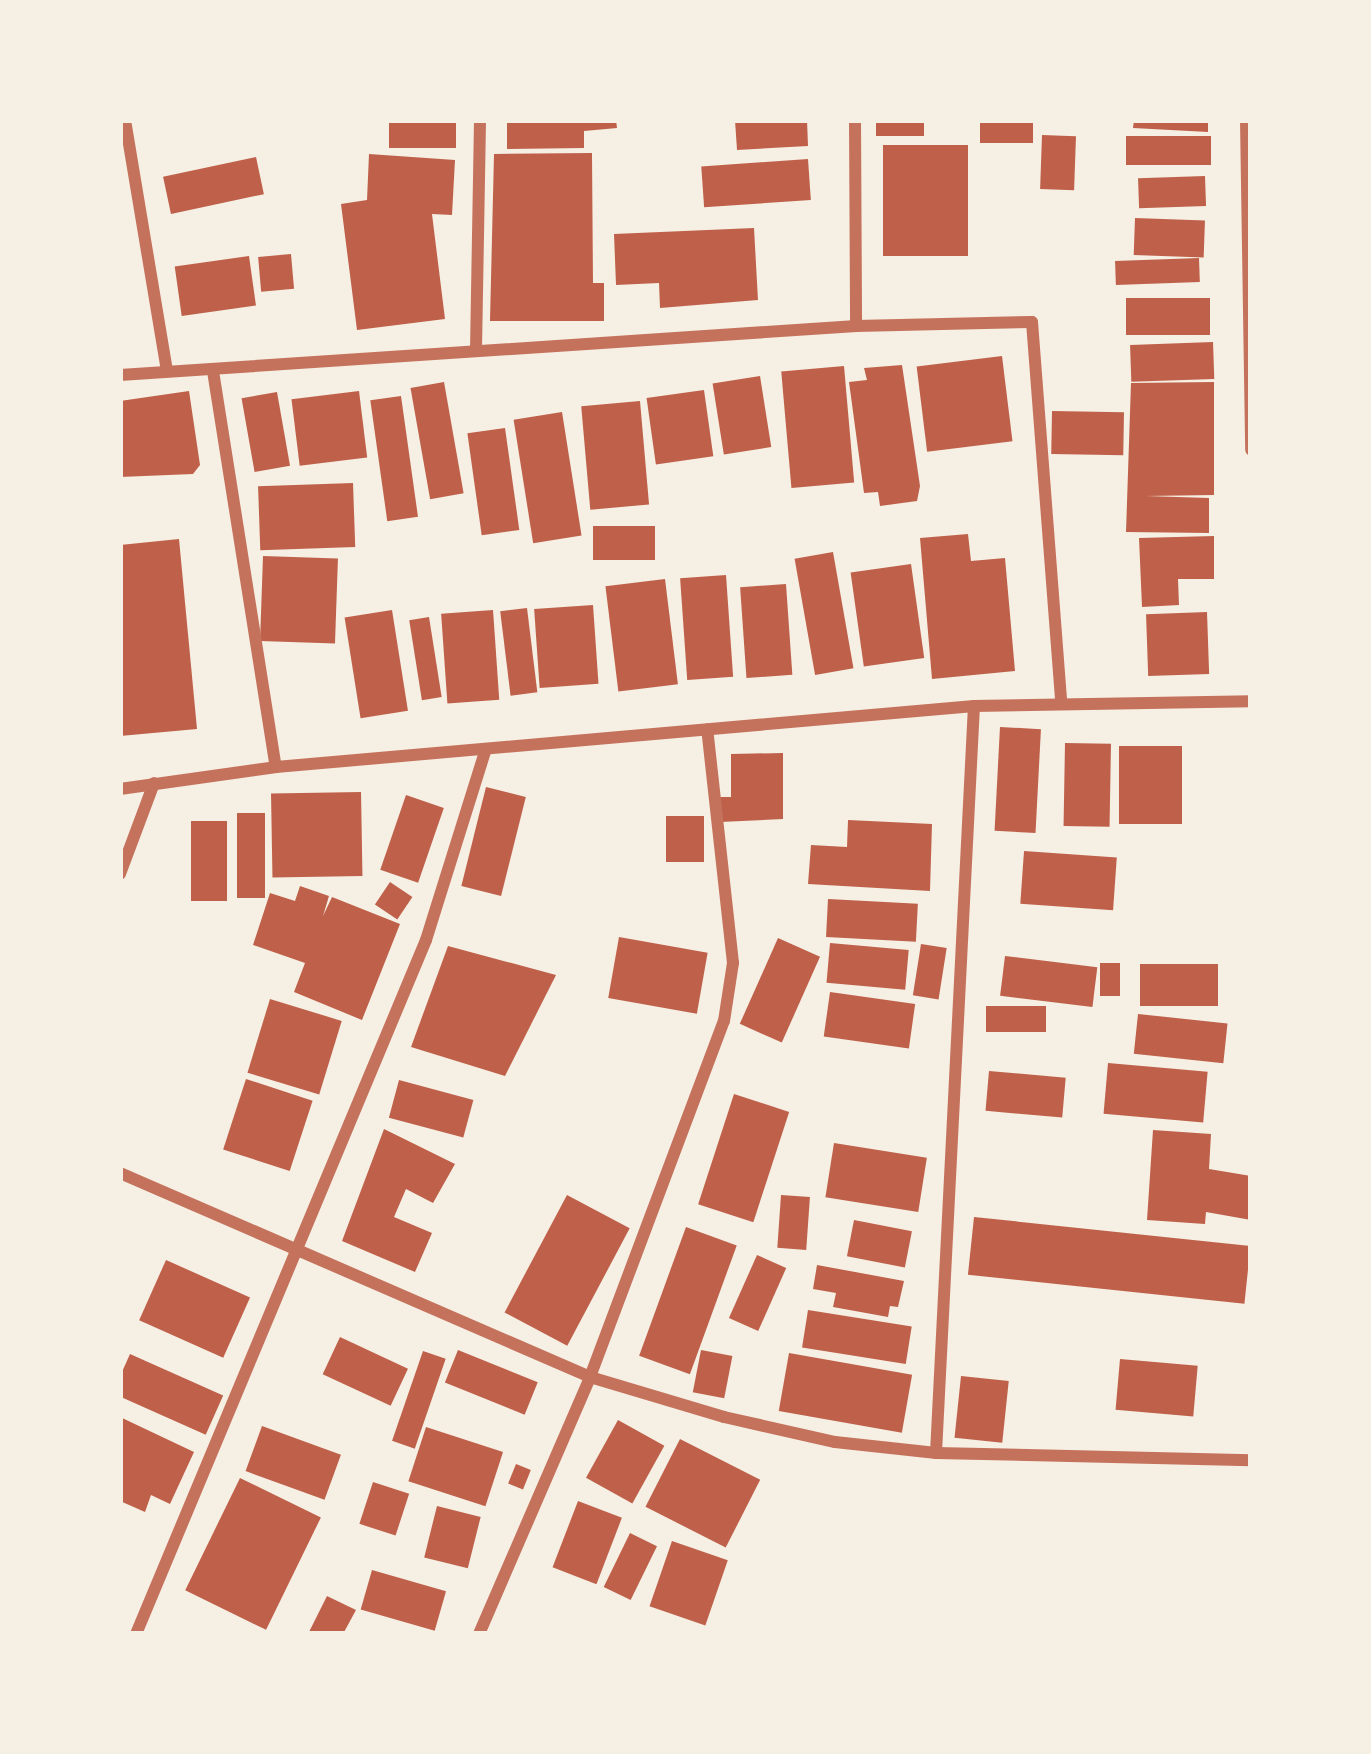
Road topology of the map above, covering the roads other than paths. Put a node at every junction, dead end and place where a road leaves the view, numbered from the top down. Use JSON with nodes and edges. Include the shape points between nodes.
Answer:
{"nodes":[{"id":1,"x":125,"y":120,"type":"edge"},
{"id":2,"x":480,"y":120,"type":"edge"},
{"id":3,"x":855,"y":120,"type":"edge"},
{"id":4,"x":1246,"y":120,"type":"edge"},
{"id":5,"x":856,"y":326,"type":"junction"},
{"id":6,"x":476,"y":350,"type":"junction"},
{"id":7,"x":213,"y":370,"type":"junction"},
{"id":8,"x":167,"y":372,"type":"junction"},
{"id":9,"x":120,"y":375,"type":"edge"},
{"id":10,"x":1251,"y":449,"type":"edge"},
{"id":11,"x":1251,"y":701,"type":"edge"},
{"id":12,"x":1061,"y":704,"type":"junction"},
{"id":13,"x":974,"y":706,"type":"junction"},
{"id":14,"x":707,"y":729,"type":"junction"},
{"id":15,"x":485,"y":752,"type":"junction"},
{"id":16,"x":276,"y":767,"type":"junction"},
{"id":17,"x":154,"y":783,"type":"junction"},
{"id":18,"x":120,"y":789,"type":"edge"},
{"id":19,"x":120,"y":874,"type":"edge"},
{"id":20,"x":120,"y":1174,"type":"edge"},
{"id":21,"x":300,"y":1254,"type":"junction"},
{"id":22,"x":590,"y":1377,"type":"junction"},
{"id":23,"x":936,"y":1453,"type":"junction"},
{"id":24,"x":1251,"y":1460,"type":"edge"},
{"id":25,"x":136,"y":1634,"type":"edge"},
{"id":26,"x":479,"y":1634,"type":"edge"}],
"edges":[{"from":1,"to":8,"type":"street"},
{"from":2,"to":6,"type":"street"},
{"from":3,"to":5,"type":"street"},
{"from":4,"to":10,"type":"street"},
{"from":5,"to":6,"type":"street"},
{"from":5,"to":12,"type":"street","via":[[1032,322]]},
{"from":6,"to":7,"type":"street"},
{"from":7,"to":8,"type":"street"},
{"from":7,"to":16,"type":"street"},
{"from":8,"to":9,"type":"street"},
{"from":11,"to":12,"type":"street"},
{"from":12,"to":13,"type":"street"},
{"from":13,"to":14,"type":"street"},
{"from":13,"to":23,"type":"street"},
{"from":14,"to":15,"type":"street"},
{"from":14,"to":22,"type":"street","via":[[733,963],[724,1022]]},
{"from":15,"to":16,"type":"street"},
{"from":15,"to":21,"type":"street","via":[[426,940]]},
{"from":16,"to":17,"type":"street"},
{"from":17,"to":18,"type":"street"},
{"from":17,"to":19,"type":"street"},
{"from":20,"to":21,"type":"street"},
{"from":21,"to":22,"type":"street"},
{"from":21,"to":25,"type":"street"},
{"from":22,"to":23,"type":"street","via":[[835,1442]]},
{"from":22,"to":26,"type":"street"},
{"from":23,"to":24,"type":"street"}]}
